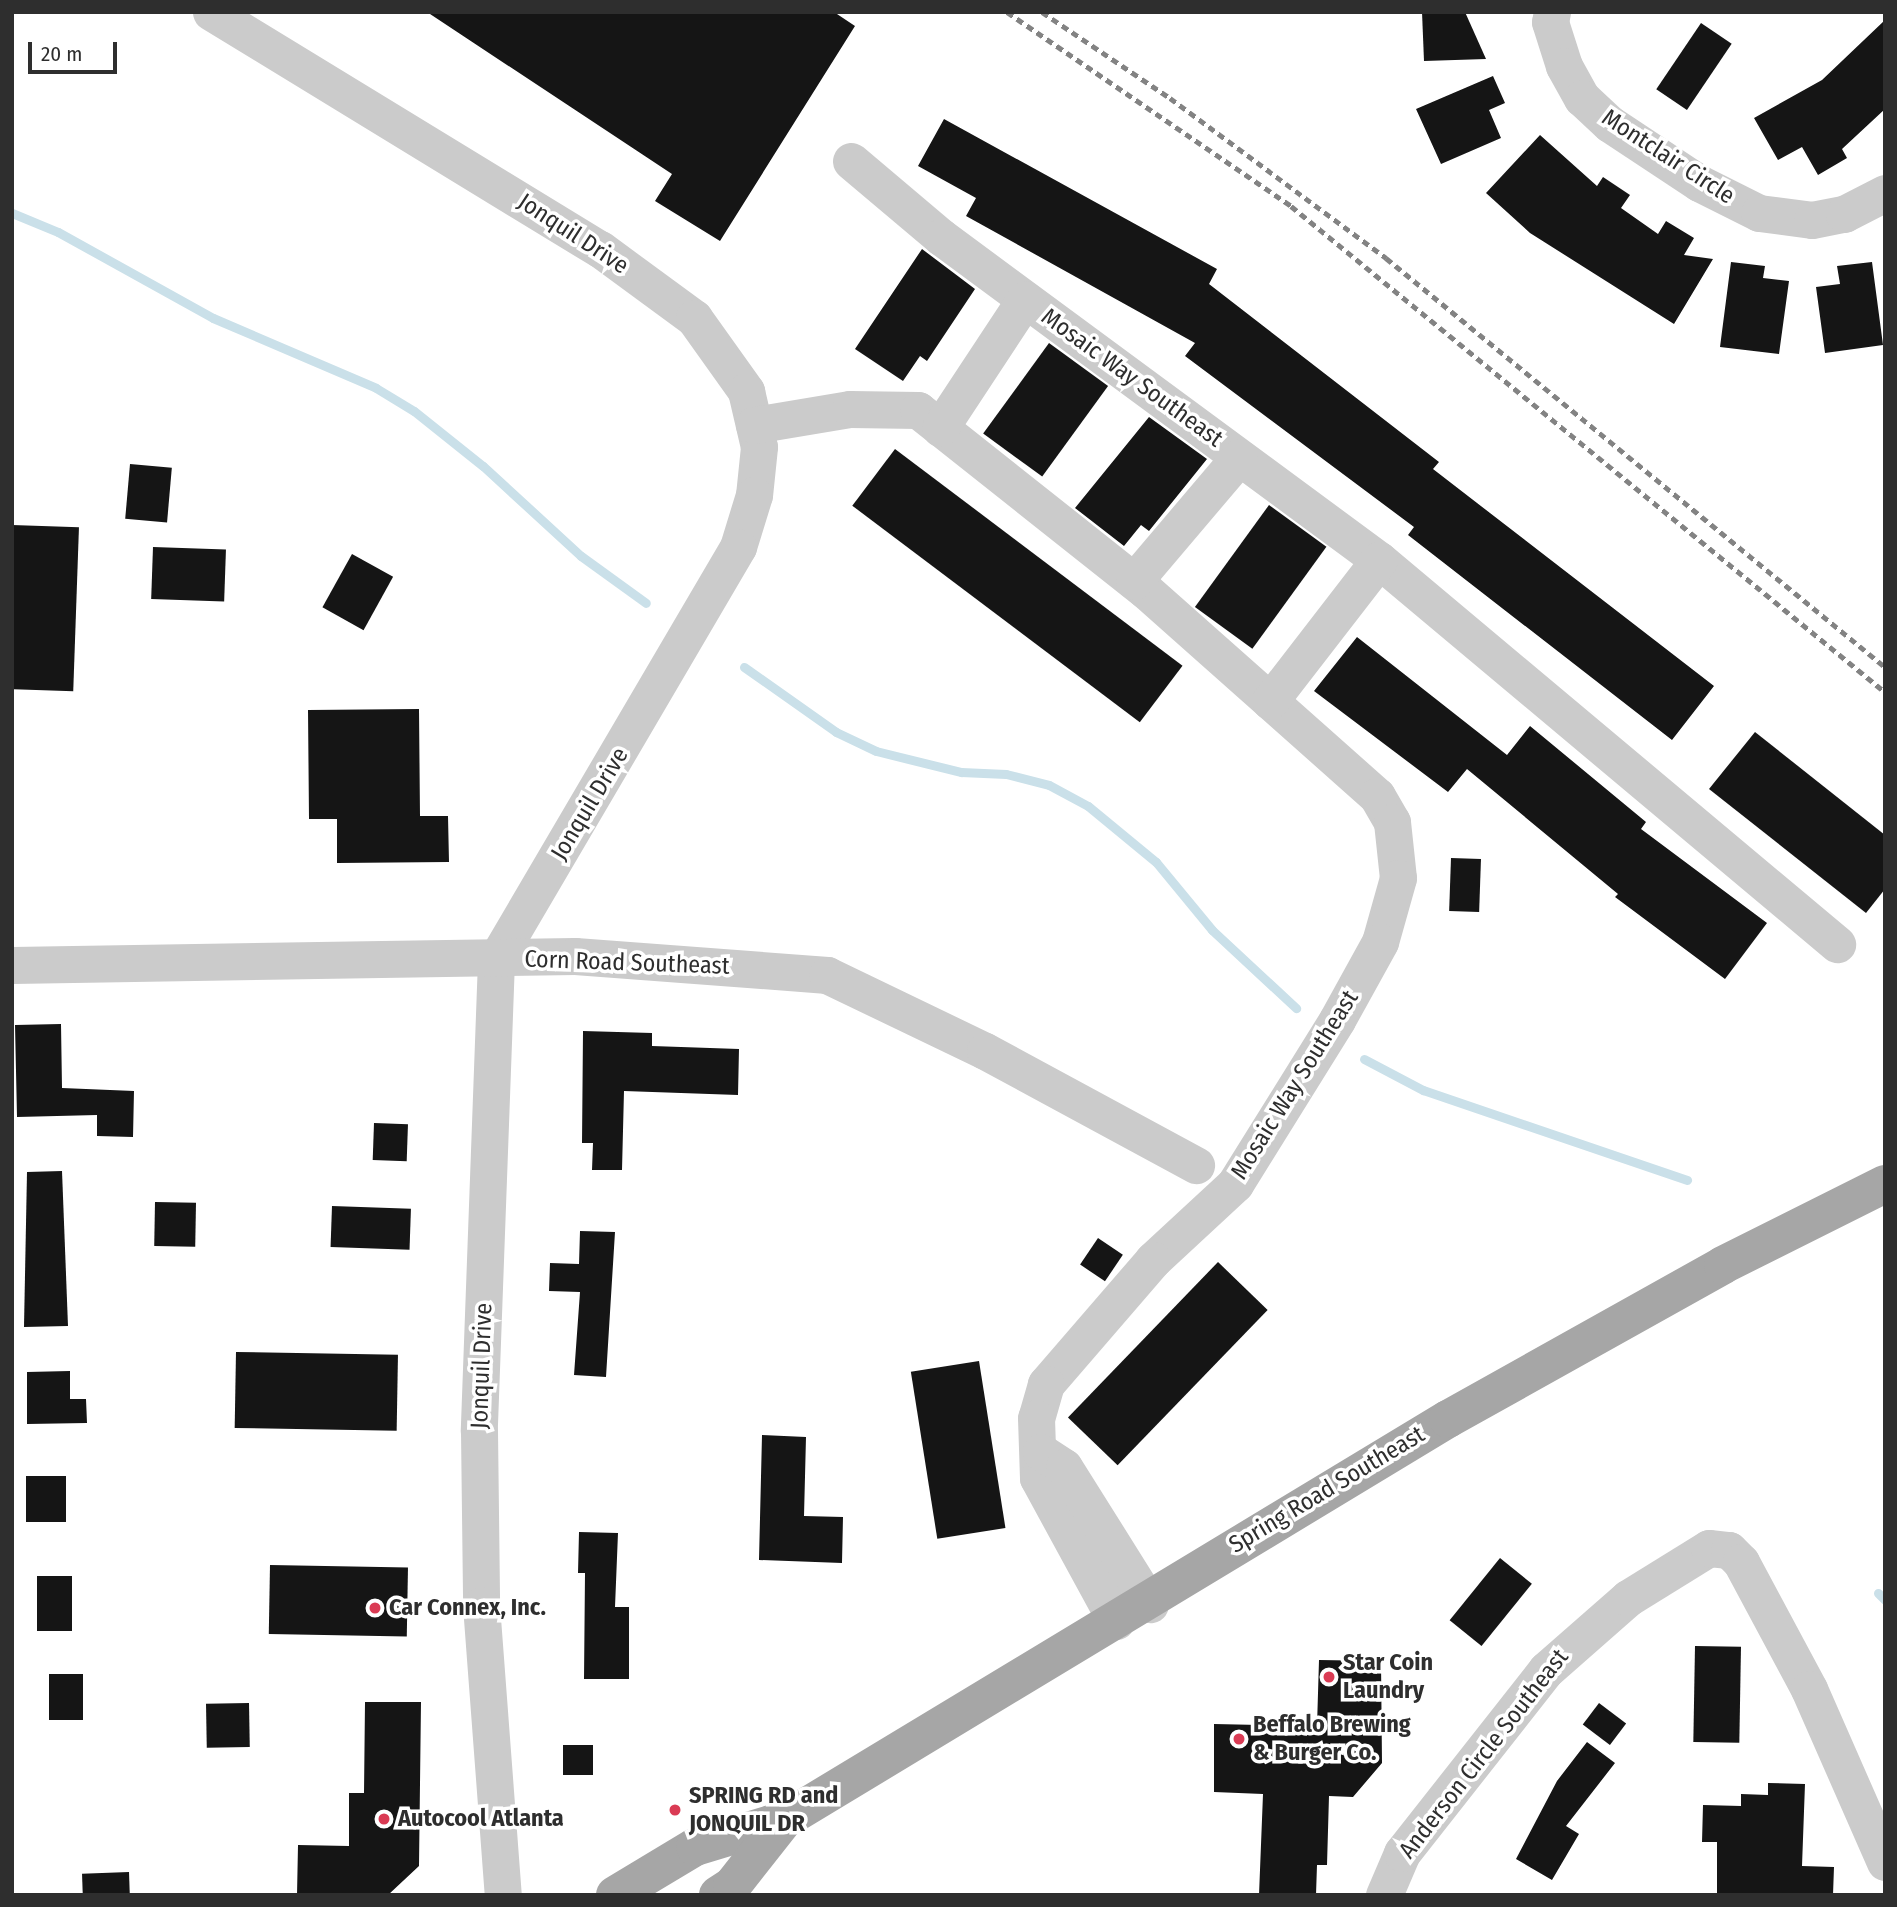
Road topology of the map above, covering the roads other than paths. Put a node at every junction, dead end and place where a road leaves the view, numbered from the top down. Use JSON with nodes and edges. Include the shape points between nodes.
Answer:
{"nodes":[{"id":1,"x":211,"y":12,"type":"edge"},
{"id":2,"x":1552,"y":12,"type":"edge"},
{"id":3,"x":851,"y":161,"type":"dead end"},
{"id":4,"x":1885,"y":194,"type":"edge"},
{"id":5,"x":1025,"y":299,"type":"junction"},
{"id":6,"x":754,"y":425,"type":"junction"},
{"id":7,"x":940,"y":428,"type":"junction"},
{"id":8,"x":1238,"y":457,"type":"junction"},
{"id":9,"x":1379,"y":560,"type":"junction"},
{"id":10,"x":1134,"y":582,"type":"junction"},
{"id":11,"x":1270,"y":701,"type":"junction"},
{"id":12,"x":1837,"y":944,"type":"dead end"},
{"id":13,"x":496,"y":960,"type":"junction"},
{"id":14,"x":12,"y":965,"type":"edge"},
{"id":15,"x":1196,"y":1165,"type":"dead end"},
{"id":16,"x":1885,"y":1184,"type":"edge"},
{"id":17,"x":1041,"y":1452,"type":"junction"},
{"id":18,"x":1150,"y":1604,"type":"junction"},
{"id":19,"x":1116,"y":1621,"type":"junction"},
{"id":20,"x":784,"y":1820,"type":"junction"},
{"id":21,"x":1885,"y":1862,"type":"edge"},
{"id":22,"x":503,"y":1895,"type":"edge"},
{"id":23,"x":615,"y":1895,"type":"edge"},
{"id":24,"x":718,"y":1895,"type":"edge"},
{"id":25,"x":1384,"y":1895,"type":"edge"}],
"edges":[{"from":1,"to":6,"type":"street","name":"Jonquil Drive","via":[[600,249],[694,318],[746,391]]},
{"from":2,"to":4,"type":"street","name":"Montclair Circle","via":[[1550,22],[1564,66],[1582,98],[1610,124],[1699,183],[1759,213],[1812,220],[1844,214]]},
{"from":3,"to":5,"type":"street","name":"Mosaic Way Southeast"},
{"from":5,"to":7,"type":"street","name":"Mosaic Way Southeast"},
{"from":5,"to":8,"type":"street","name":"Mosaic Way Southeast"},
{"from":6,"to":7,"type":"street","name":"Mosaic Way Southeast","via":[[892,405],[918,410]]},
{"from":6,"to":13,"type":"street","name":"Jonquil Drive","via":[[759,447],[754,495],[738,547]]},
{"from":7,"to":10,"type":"street","name":"Mosaic Way Southeast"},
{"from":8,"to":9,"type":"street","name":"Mosaic Way Southeast"},
{"from":8,"to":10,"type":"street","name":"Mosaic Way Southeast"},
{"from":9,"to":11,"type":"street"},
{"from":9,"to":12,"type":"street","name":"Mosaic Way Southeast"},
{"from":10,"to":11,"type":"street","name":"Mosaic Way Southeast"},
{"from":11,"to":17,"type":"street","name":"Mosaic Way Southeast","via":[[1377,796],[1392,822],[1398,878],[1380,942],[1235,1185],[1153,1260],[1046,1384],[1036,1418]]},
{"from":13,"to":14,"type":"street","name":"Corn Road Southeast"},
{"from":13,"to":15,"type":"street","name":"Corn Road Southeast","via":[[587,957],[827,975]]},
{"from":13,"to":22,"type":"street","name":"Jonquil Drive","via":[[479,1431],[481,1630]]},
{"from":16,"to":18,"type":"main road","name":"Spring Road Southeast","via":[[1723,1265],[1448,1419],[1199,1566]]},
{"from":17,"to":18,"type":"street","via":[[1064,1467]]},
{"from":17,"to":19,"type":"street","name":"Mosaic Way Southeast","via":[[1038,1478]]},
{"from":18,"to":19,"type":"main road","name":"Spring Road Southeast"},
{"from":19,"to":20,"type":"main road","name":"Spring Road Southeast"},
{"from":20,"to":23,"type":"main road","name":"Spring Road Southeast","via":[[695,1847]]},
{"from":20,"to":24,"type":"main road","name":"Spring Road Southeast","via":[[732,1886]]},
{"from":21,"to":25,"type":"street","name":"Anderson Circle Southeast","via":[[1809,1689],[1741,1562],[1729,1550],[1709,1548],[1628,1598],[1546,1670],[1402,1853]]}]}
